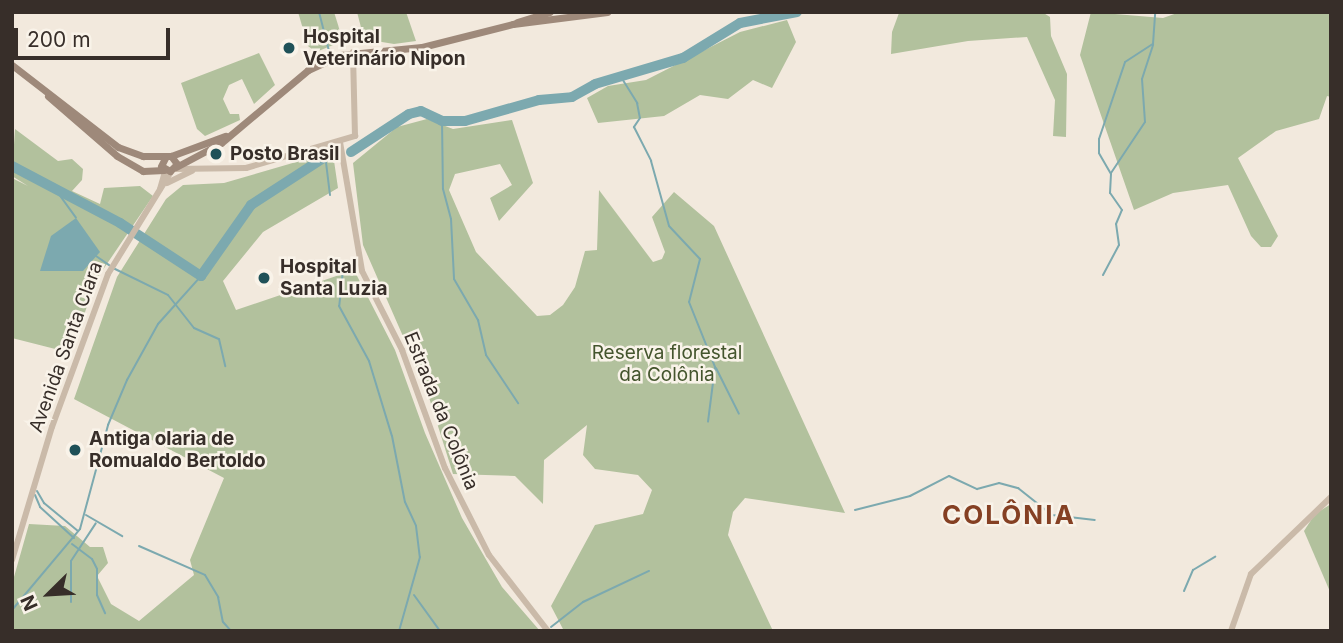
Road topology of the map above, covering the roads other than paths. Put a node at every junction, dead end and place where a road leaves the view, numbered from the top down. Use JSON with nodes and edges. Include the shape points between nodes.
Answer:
{"nodes":[{"id":1,"x":550,"y":12,"type":"edge"},
{"id":2,"x":607,"y":12,"type":"edge"},
{"id":3,"x":513,"y":24,"type":"junction"},
{"id":4,"x":353,"y":52,"type":"junction"},
{"id":5,"x":12,"y":65,"type":"edge"},
{"id":6,"x":48,"y":95,"type":"junction"},
{"id":7,"x":232,"y":134,"type":"junction"},
{"id":8,"x":340,"y":142,"type":"junction"},
{"id":9,"x":169,"y":156,"type":"junction"},
{"id":10,"x":170,"y":169,"type":"junction"},
{"id":11,"x":197,"y":169,"type":"junction"},
{"id":12,"x":167,"y":183,"type":"junction"},
{"id":13,"x":159,"y":195,"type":"junction"},
{"id":14,"x":1331,"y":496,"type":"edge"},
{"id":15,"x":12,"y":560,"type":"edge"},
{"id":16,"x":548,"y":631,"type":"edge"},
{"id":17,"x":1231,"y":631,"type":"edge"}],
"edges":[{"from":1,"to":3,"type":"main road"},
{"from":2,"to":3,"type":"main road"},
{"from":3,"to":4,"type":"main road","via":[[436,44]]},
{"from":4,"to":7,"type":"main road","via":[[302,74]]},
{"from":4,"to":8,"type":"street","via":[[355,136]]},
{"from":5,"to":6,"type":"main road"},
{"from":6,"to":9,"type":"main road","via":[[118,148],[144,156]]},
{"from":6,"to":10,"type":"main road","via":[[117,156],[143,171]]},
{"from":7,"to":9,"type":"main road"},
{"from":7,"to":10,"type":"main road"},
{"from":8,"to":11,"type":"street","via":[[246,169]]},
{"from":8,"to":16,"type":"street","name":"Estrada da Colônia","via":[[362,271],[402,350],[445,468],[489,555]]},
{"from":9,"to":10,"type":"main road"},
{"from":9,"to":10,"type":"main road","via":[[161,161]]},
{"from":10,"to":11,"type":"street"},
{"from":10,"to":12,"type":"street","name":"Avenida Santa Clara"},
{"from":10,"to":13,"type":"street","name":"Avenida Santa Clara"},
{"from":11,"to":12,"type":"street"},
{"from":12,"to":13,"type":"street","name":"Avenida Santa Clara"},
{"from":13,"to":15,"type":"street","name":"Avenida Santa Clara","via":[[111,266],[40,465]]},
{"from":14,"to":17,"type":"street","via":[[1251,574]]}]}
